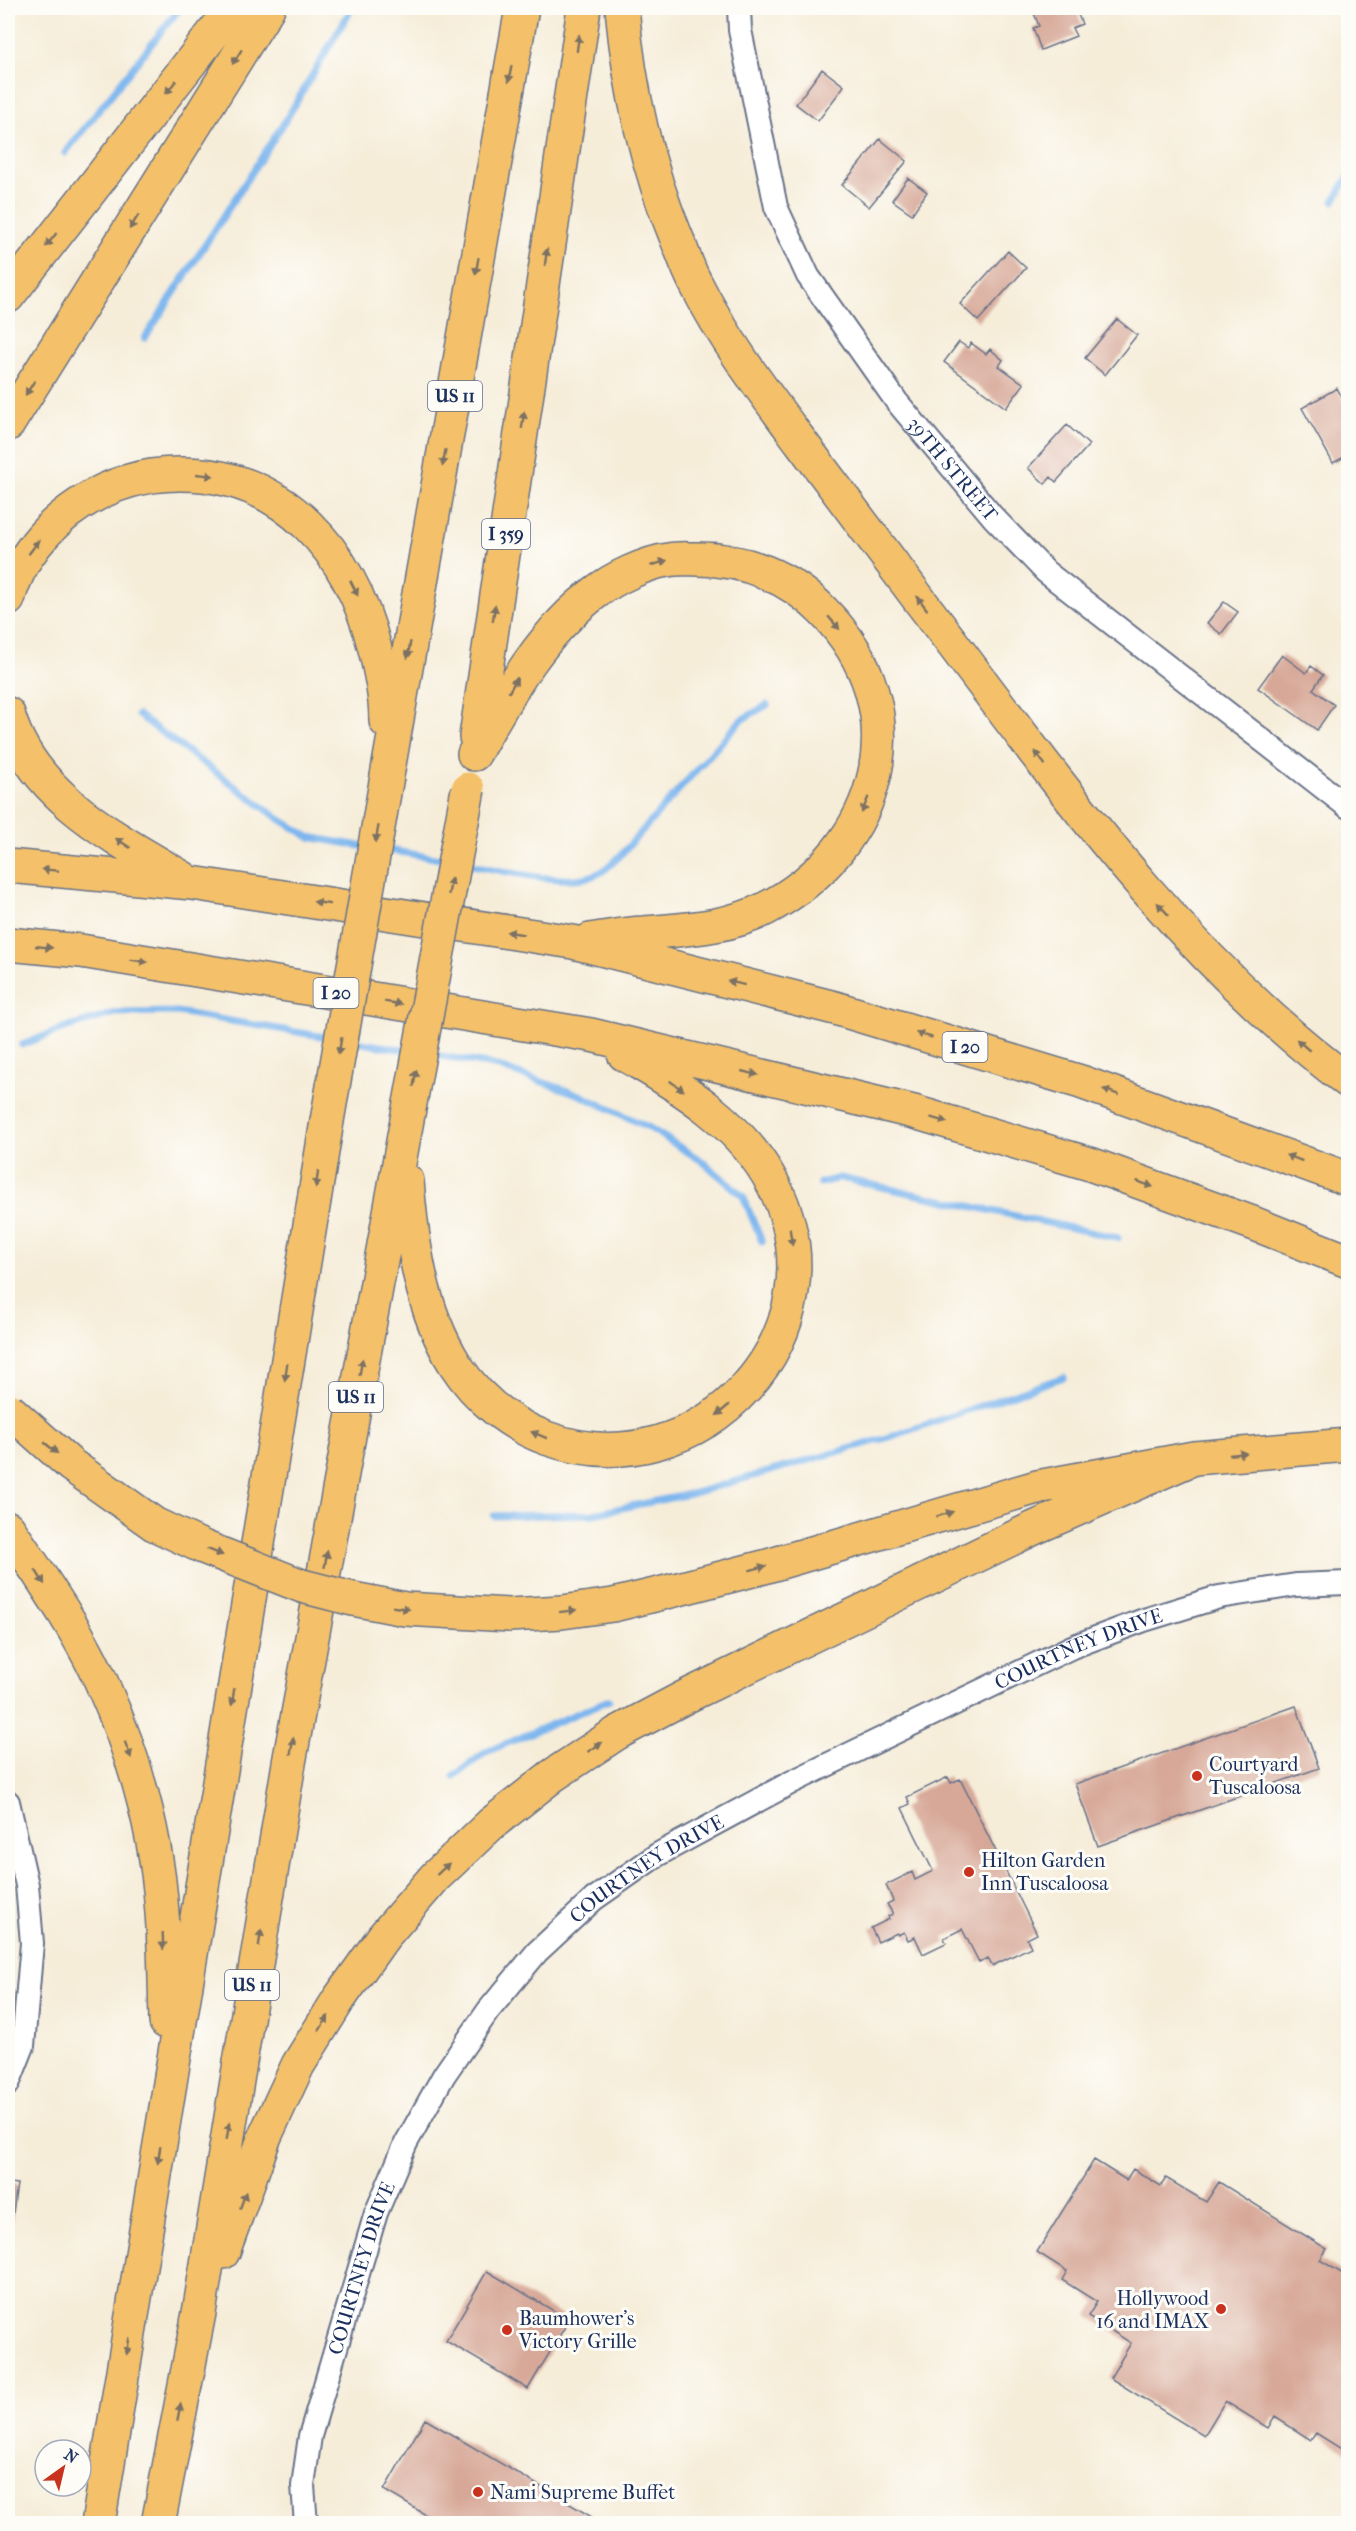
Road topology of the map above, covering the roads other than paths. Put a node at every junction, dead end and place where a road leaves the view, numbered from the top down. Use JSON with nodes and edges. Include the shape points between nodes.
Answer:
{"nodes":[{"id":1,"x":233,"y":8,"type":"edge"},
{"id":2,"x":268,"y":8,"type":"edge"},
{"id":3,"x":522,"y":8,"type":"edge"},
{"id":4,"x":584,"y":8,"type":"edge"},
{"id":5,"x":622,"y":8,"type":"edge"},
{"id":6,"x":739,"y":8,"type":"edge"},
{"id":7,"x":8,"y":296,"type":"edge"},
{"id":8,"x":8,"y":424,"type":"edge"},
{"id":9,"x":8,"y":599,"type":"edge"},
{"id":10,"x":8,"y":714,"type":"edge"},
{"id":11,"x":474,"y":754,"type":"junction"},
{"id":12,"x":387,"y":776,"type":"junction"},
{"id":13,"x":1348,"y":807,"type":"edge"},
{"id":14,"x":8,"y":866,"type":"edge"},
{"id":15,"x":192,"y":883,"type":"junction"},
{"id":16,"x":573,"y":942,"type":"junction"},
{"id":17,"x":8,"y":944,"type":"edge"},
{"id":18,"x":591,"y":1035,"type":"junction"},
{"id":19,"x":1348,"y":1081,"type":"edge"},
{"id":20,"x":404,"y":1136,"type":"junction"},
{"id":21,"x":1348,"y":1179,"type":"edge"},
{"id":22,"x":1348,"y":1261,"type":"edge"},
{"id":23,"x":8,"y":1409,"type":"edge"},
{"id":24,"x":1348,"y":1445,"type":"edge"},
{"id":25,"x":1194,"y":1458,"type":"junction"},
{"id":26,"x":8,"y":1528,"type":"edge"},
{"id":27,"x":1348,"y":1583,"type":"edge"},
{"id":28,"x":8,"y":1802,"type":"edge"},
{"id":29,"x":8,"y":2084,"type":"edge"},
{"id":30,"x":169,"y":2097,"type":"junction"},
{"id":31,"x":199,"y":2313,"type":"junction"},
{"id":32,"x":98,"y":2523,"type":"edge"},
{"id":33,"x":158,"y":2523,"type":"edge"},
{"id":34,"x":306,"y":2523,"type":"edge"}],
"edges":[{"from":1,"to":7,"type":"highway","one_way":true},
{"from":2,"to":8,"type":"highway","one_way":true},
{"from":3,"to":12,"type":"highway","number":"US 11","one_way":true},
{"from":11,"to":4,"type":"highway","number":"I 359","one_way":true},
{"from":19,"to":5,"type":"highway","one_way":true,"via":[[1209,958],[1105,843],[732,348],[693,280],[664,207],[641,132],[626,57]]},
{"from":6,"to":13,"type":"street","name":"39TH STREET","via":[[748,75],[776,207],[808,276],[897,402],[993,517],[1046,572]]},
{"from":9,"to":12,"type":"highway","one_way":true,"via":[[33,547],[52,525],[93,496],[125,482],[166,474],[217,476],[242,483],[286,506],[306,523],[331,550],[355,588],[371,633],[386,702]]},
{"from":15,"to":10,"type":"highway","one_way":true,"via":[[104,830],[68,802],[33,764]]},
{"from":11,"to":16,"type":"highway","one_way":true,"via":[[520,673],[577,607],[620,577],[668,560],[720,559],[746,565],[793,586],[814,602],[849,641],[862,663],[877,714],[879,738],[874,774],[857,824],[815,877],[763,910],[730,921],[695,929]]},
{"from":20,"to":11,"type":"highway","number":"I 359","one_way":true,"bridge":true},
{"from":12,"to":30,"type":"highway","number":"US 11","one_way":true,"bridge":true,"via":[[327,1121]]},
{"from":15,"to":14,"type":"highway","number":"I 20","one_way":true},
{"from":16,"to":15,"type":"highway","number":"I 20","one_way":true},
{"from":21,"to":16,"type":"highway","number":"I 20","one_way":true,"via":[[1081,1082],[835,1008]]},
{"from":17,"to":18,"type":"highway","number":"I 20","one_way":true,"via":[[81,951]]},
{"from":18,"to":20,"type":"highway","one_way":true,"via":[[701,1102],[752,1152],[772,1182],[787,1216],[794,1275],[783,1330],[746,1389],[720,1413],[690,1431],[636,1449],[583,1448],[533,1433],[509,1420],[470,1386],[443,1341],[417,1268]]},
{"from":18,"to":22,"type":"highway","number":"I 20","one_way":true,"via":[[914,1112],[1090,1164]]},
{"from":31,"to":20,"type":"highway","number":"US 11","one_way":true,"via":[[288,1763]]},
{"from":23,"to":25,"type":"highway","one_way":true,"bridge":true,"via":[[71,1465],[154,1524],[203,1547],[302,1586],[353,1599],[405,1609],[509,1615],[613,1605],[764,1567],[1037,1487]]},
{"from":25,"to":24,"type":"highway","one_way":true},
{"from":31,"to":25,"type":"highway","one_way":true,"via":[[265,2136],[298,2065],[384,1936],[435,1877],[491,1824],[617,1733],[685,1697],[1034,1528]]},
{"from":26,"to":30,"type":"highway","one_way":true,"via":[[104,1687],[132,1759],[151,1835],[162,1911]]},
{"from":27,"to":34,"type":"street","name":"COURTNEY DRIVE","via":[[1296,1585],[1219,1598],[1072,1647],[792,1782],[657,1855],[594,1899],[537,1952],[488,2011],[444,2075],[406,2143],[376,2213],[310,2436],[303,2486]]},
{"from":28,"to":29,"type":"street","via":[[27,1885],[32,1943],[23,2046]]},
{"from":30,"to":32,"type":"highway","number":"US 11","one_way":true},
{"from":33,"to":31,"type":"highway","number":"US 11","one_way":true}]}
